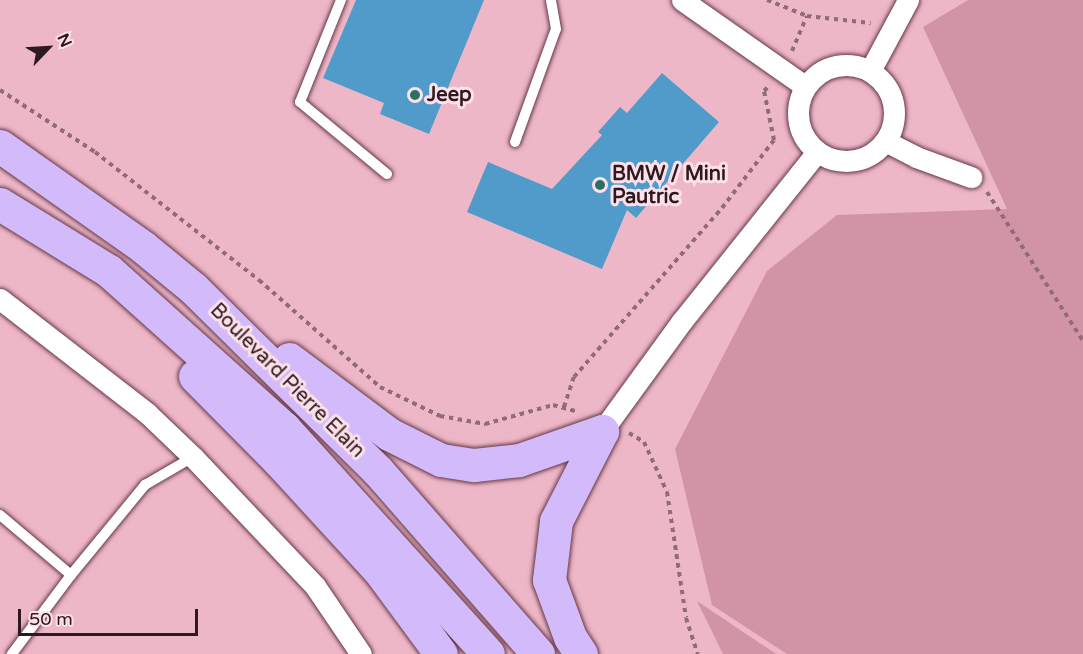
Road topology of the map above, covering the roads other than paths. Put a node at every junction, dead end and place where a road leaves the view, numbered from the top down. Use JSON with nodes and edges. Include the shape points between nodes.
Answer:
{"nodes":[{"id":1,"x":341,"y":0,"type":"edge"},
{"id":2,"x":551,"y":0,"type":"edge"},
{"id":3,"x":682,"y":0,"type":"edge"},
{"id":4,"x":906,"y":1,"type":"edge"},
{"id":5,"x":870,"y":71,"type":"junction"},
{"id":6,"x":805,"y":86,"type":"junction"},
{"id":7,"x":885,"y":141,"type":"junction"},
{"id":8,"x":515,"y":142,"type":"dead end"},
{"id":9,"x":0,"y":146,"type":"edge"},
{"id":10,"x":817,"y":152,"type":"junction"},
{"id":11,"x":387,"y":174,"type":"dead end"},
{"id":12,"x":971,"y":177,"type":"road end"},
{"id":13,"x":0,"y":204,"type":"edge"},
{"id":14,"x":63,"y":242,"type":"junction"},
{"id":15,"x":193,"y":288,"type":"junction"},
{"id":16,"x":0,"y":299,"type":"edge"},
{"id":17,"x":601,"y":424,"type":"junction"},
{"id":18,"x":193,"y":458,"type":"junction"},
{"id":19,"x":0,"y":515,"type":"edge"},
{"id":20,"x":71,"y":574,"type":"junction"},
{"id":21,"x":12,"y":654,"type":"edge"},
{"id":22,"x":361,"y":654,"type":"edge"},
{"id":23,"x":441,"y":654,"type":"edge"},
{"id":24,"x":488,"y":654,"type":"edge"},
{"id":25,"x":538,"y":654,"type":"edge"},
{"id":26,"x":581,"y":654,"type":"edge"}],
"edges":[{"from":1,"to":11,"type":"lane","via":[[300,102]]},
{"from":2,"to":8,"type":"lane","via":[[556,29]]},
{"from":3,"to":6,"type":"street"},
{"from":4,"to":5,"type":"street"},
{"from":5,"to":6,"type":"street","via":[[857,66],[835,66],[815,75]]},
{"from":5,"to":7,"type":"street","via":[[887,88],[894,111]]},
{"from":6,"to":10,"type":"street","via":[[797,114],[806,141]]},
{"from":7,"to":10,"type":"street","via":[[874,152],[853,160],[831,159]]},
{"from":7,"to":12,"type":"street"},
{"from":9,"to":15,"type":"main road","name":"Boulevard Pierre Elain","via":[[143,247]]},
{"from":10,"to":17,"type":"street"},
{"from":13,"to":14,"type":"main road","name":"Boulevard Pierre Elain"},
{"from":14,"to":23,"type":"main road","via":[[287,469],[379,570]]},
{"from":14,"to":24,"type":"main road","name":"Boulevard Pierre Elain","via":[[109,271],[284,428]]},
{"from":15,"to":17,"type":"main road","via":[[389,434],[441,460],[474,465],[519,460]]},
{"from":15,"to":25,"type":"main road","name":"Boulevard Pierre Elain","via":[[378,471]]},
{"from":16,"to":18,"type":"street","via":[[148,414]]},
{"from":17,"to":26,"type":"main road","via":[[556,521],[549,580],[570,637]]},
{"from":18,"to":20,"type":"lane","via":[[146,484]]},
{"from":18,"to":22,"type":"street","via":[[315,586]]},
{"from":19,"to":20,"type":"lane"},
{"from":20,"to":21,"type":"lane"}]}
